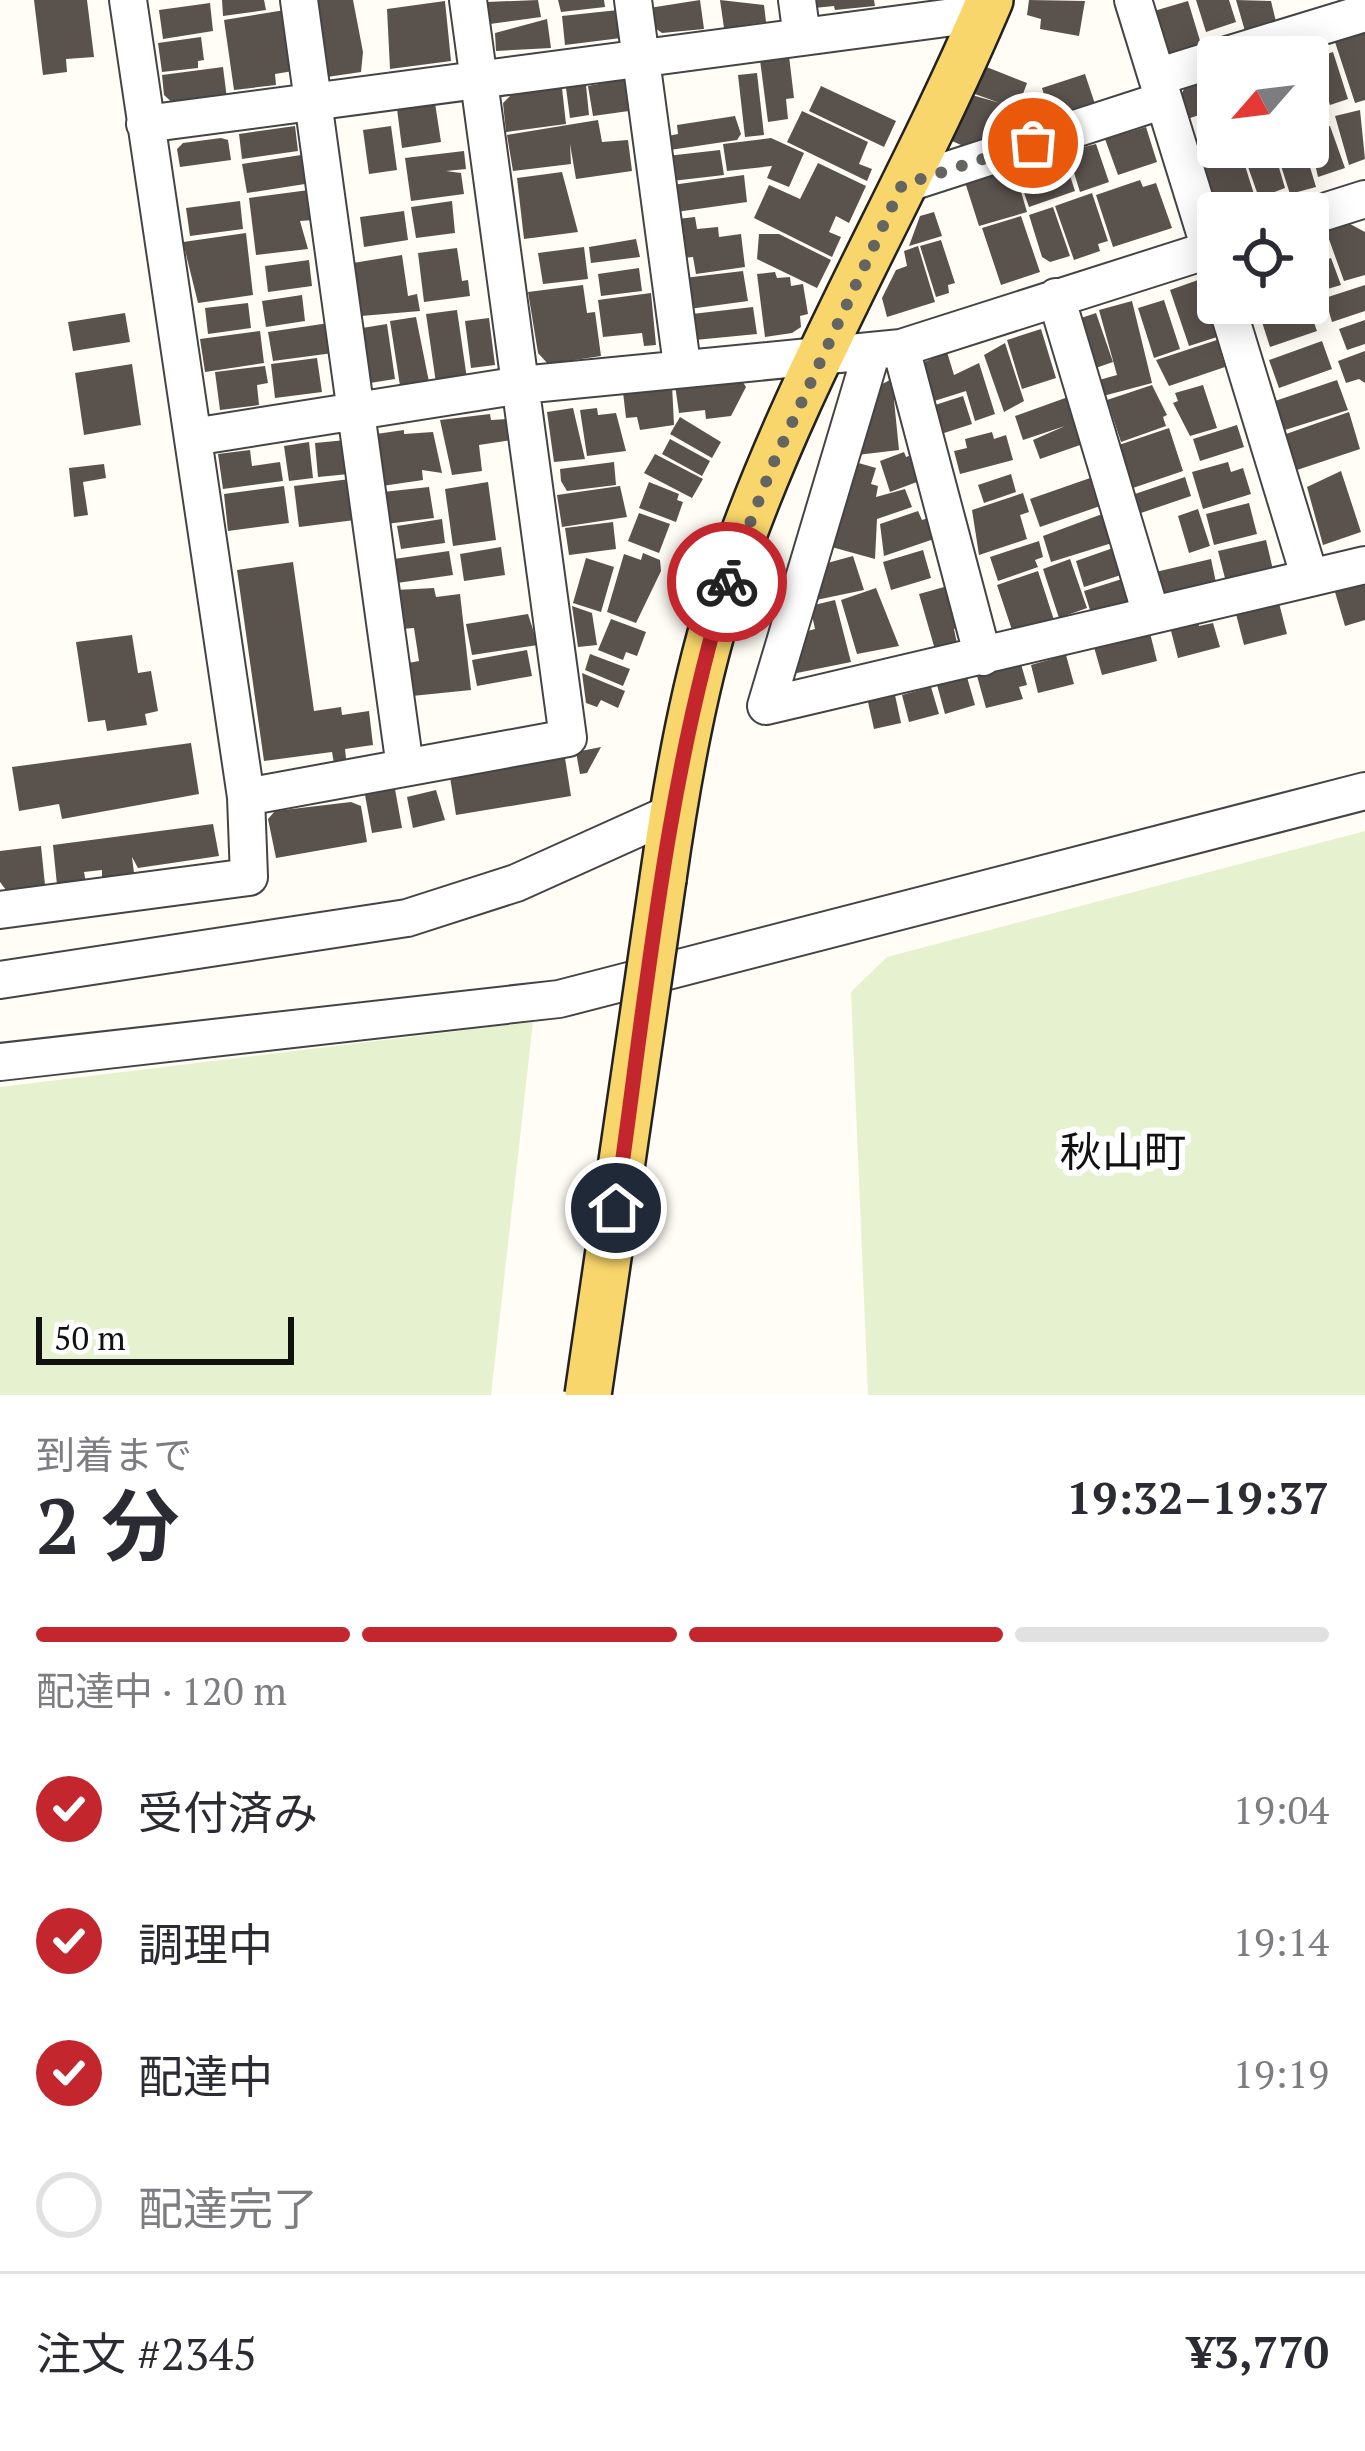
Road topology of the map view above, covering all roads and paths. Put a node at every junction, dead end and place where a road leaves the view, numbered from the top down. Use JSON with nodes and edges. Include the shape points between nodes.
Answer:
{"nodes":[{"id":1,"x":128,"y":0,"type":"edge"},
{"id":2,"x":299,"y":0,"type":"edge"},
{"id":3,"x":467,"y":0,"type":"edge"},
{"id":4,"x":633,"y":0,"type":"edge"},
{"id":5,"x":797,"y":0,"type":"edge"},
{"id":6,"x":1133,"y":0,"type":"edge"},
{"id":7,"x":987,"y":6,"type":"edge"},
{"id":8,"x":1365,"y":13,"type":"edge"},
{"id":9,"x":1289,"y":36,"type":"edge"},
{"id":10,"x":802,"y":38,"type":"junction"},
{"id":11,"x":641,"y":59,"type":"junction"},
{"id":12,"x":1197,"y":69,"type":"edge"},
{"id":13,"x":479,"y":81,"type":"junction"},
{"id":14,"x":1160,"y":89,"type":"junction"},
{"id":15,"x":314,"y":103,"type":"junction"},
{"id":16,"x":145,"y":124,"type":"junction"},
{"id":17,"x":902,"y":185,"type":"junction"},
{"id":18,"x":1365,"y":199,"type":"edge"},
{"id":19,"x":1197,"y":202,"type":"edge"},
{"id":20,"x":1329,"y":211,"type":"edge"},
{"id":21,"x":1197,"y":262,"type":"edge"},
{"id":22,"x":1056,"y":297,"type":"junction"},
{"id":23,"x":1232,"y":324,"type":"edge"},
{"id":24,"x":886,"y":349,"type":"junction"},
{"id":25,"x":825,"y":353,"type":"junction"},
{"id":26,"x":682,"y":365,"type":"junction"},
{"id":27,"x":521,"y":385,"type":"junction"},
{"id":28,"x":359,"y":409,"type":"junction"},
{"id":29,"x":193,"y":437,"type":"junction"},
{"id":30,"x":1365,"y":565,"type":"edge"},
{"id":31,"x":1310,"y":578,"type":"junction"},
{"id":32,"x":1151,"y":614,"type":"junction"},
{"id":33,"x":983,"y":657,"type":"junction"},
{"id":34,"x":405,"y":767,"type":"junction"},
{"id":35,"x":1365,"y":791,"type":"edge"},
{"id":36,"x":246,"y":797,"type":"junction"},
{"id":37,"x":676,"y":811,"type":"junction"},
{"id":38,"x":0,"y":910,"type":"edge"},
{"id":39,"x":0,"y":980,"type":"edge"},
{"id":40,"x":0,"y":1062,"type":"edge"},
{"id":41,"x":588,"y":1395,"type":"edge"}],
"edges":[{"from":1,"to":16,"type":"street"},
{"from":2,"to":15,"type":"street"},
{"from":3,"to":13,"type":"street"},
{"from":4,"to":11,"type":"street"},
{"from":5,"to":10,"type":"street"},
{"from":6,"to":14,"type":"street"},
{"from":7,"to":10,"type":"street"},
{"from":7,"to":17,"type":"main road"},
{"from":8,"to":9,"type":"street"},
{"from":10,"to":11,"type":"street"},
{"from":11,"to":13,"type":"street"},
{"from":11,"to":26,"type":"street"},
{"from":12,"to":14,"type":"street"},
{"from":13,"to":15,"type":"street"},
{"from":13,"to":27,"type":"street"},
{"from":14,"to":17,"type":"street"},
{"from":14,"to":19,"type":"street"},
{"from":15,"to":16,"type":"street"},
{"from":15,"to":28,"type":"street"},
{"from":16,"to":29,"type":"street"},
{"from":17,"to":25,"type":"main road"},
{"from":18,"to":20,"type":"street"},
{"from":21,"to":22,"type":"street"},
{"from":22,"to":24,"type":"street"},
{"from":22,"to":32,"type":"street"},
{"from":23,"to":31,"type":"street"},
{"from":24,"to":25,"type":"street"},
{"from":24,"to":33,"type":"street"},
{"from":24,"to":33,"type":"street","via":[[766,706]]},
{"from":25,"to":26,"type":"street"},
{"from":25,"to":37,"type":"main road","via":[[726,584]]},
{"from":26,"to":27,"type":"street"},
{"from":27,"to":28,"type":"street"},
{"from":27,"to":34,"type":"street","via":[[568,738]]},
{"from":28,"to":29,"type":"street"},
{"from":28,"to":34,"type":"street"},
{"from":29,"to":36,"type":"street"},
{"from":30,"to":31,"type":"street"},
{"from":31,"to":32,"type":"street"},
{"from":32,"to":33,"type":"street"},
{"from":34,"to":36,"type":"street"},
{"from":35,"to":40,"type":"street","via":[[560,999]]},
{"from":36,"to":38,"type":"street","via":[[249,877]]},
{"from":37,"to":39,"type":"street","via":[[516,883],[407,918]]},
{"from":37,"to":41,"type":"main road","bridge":true}]}
